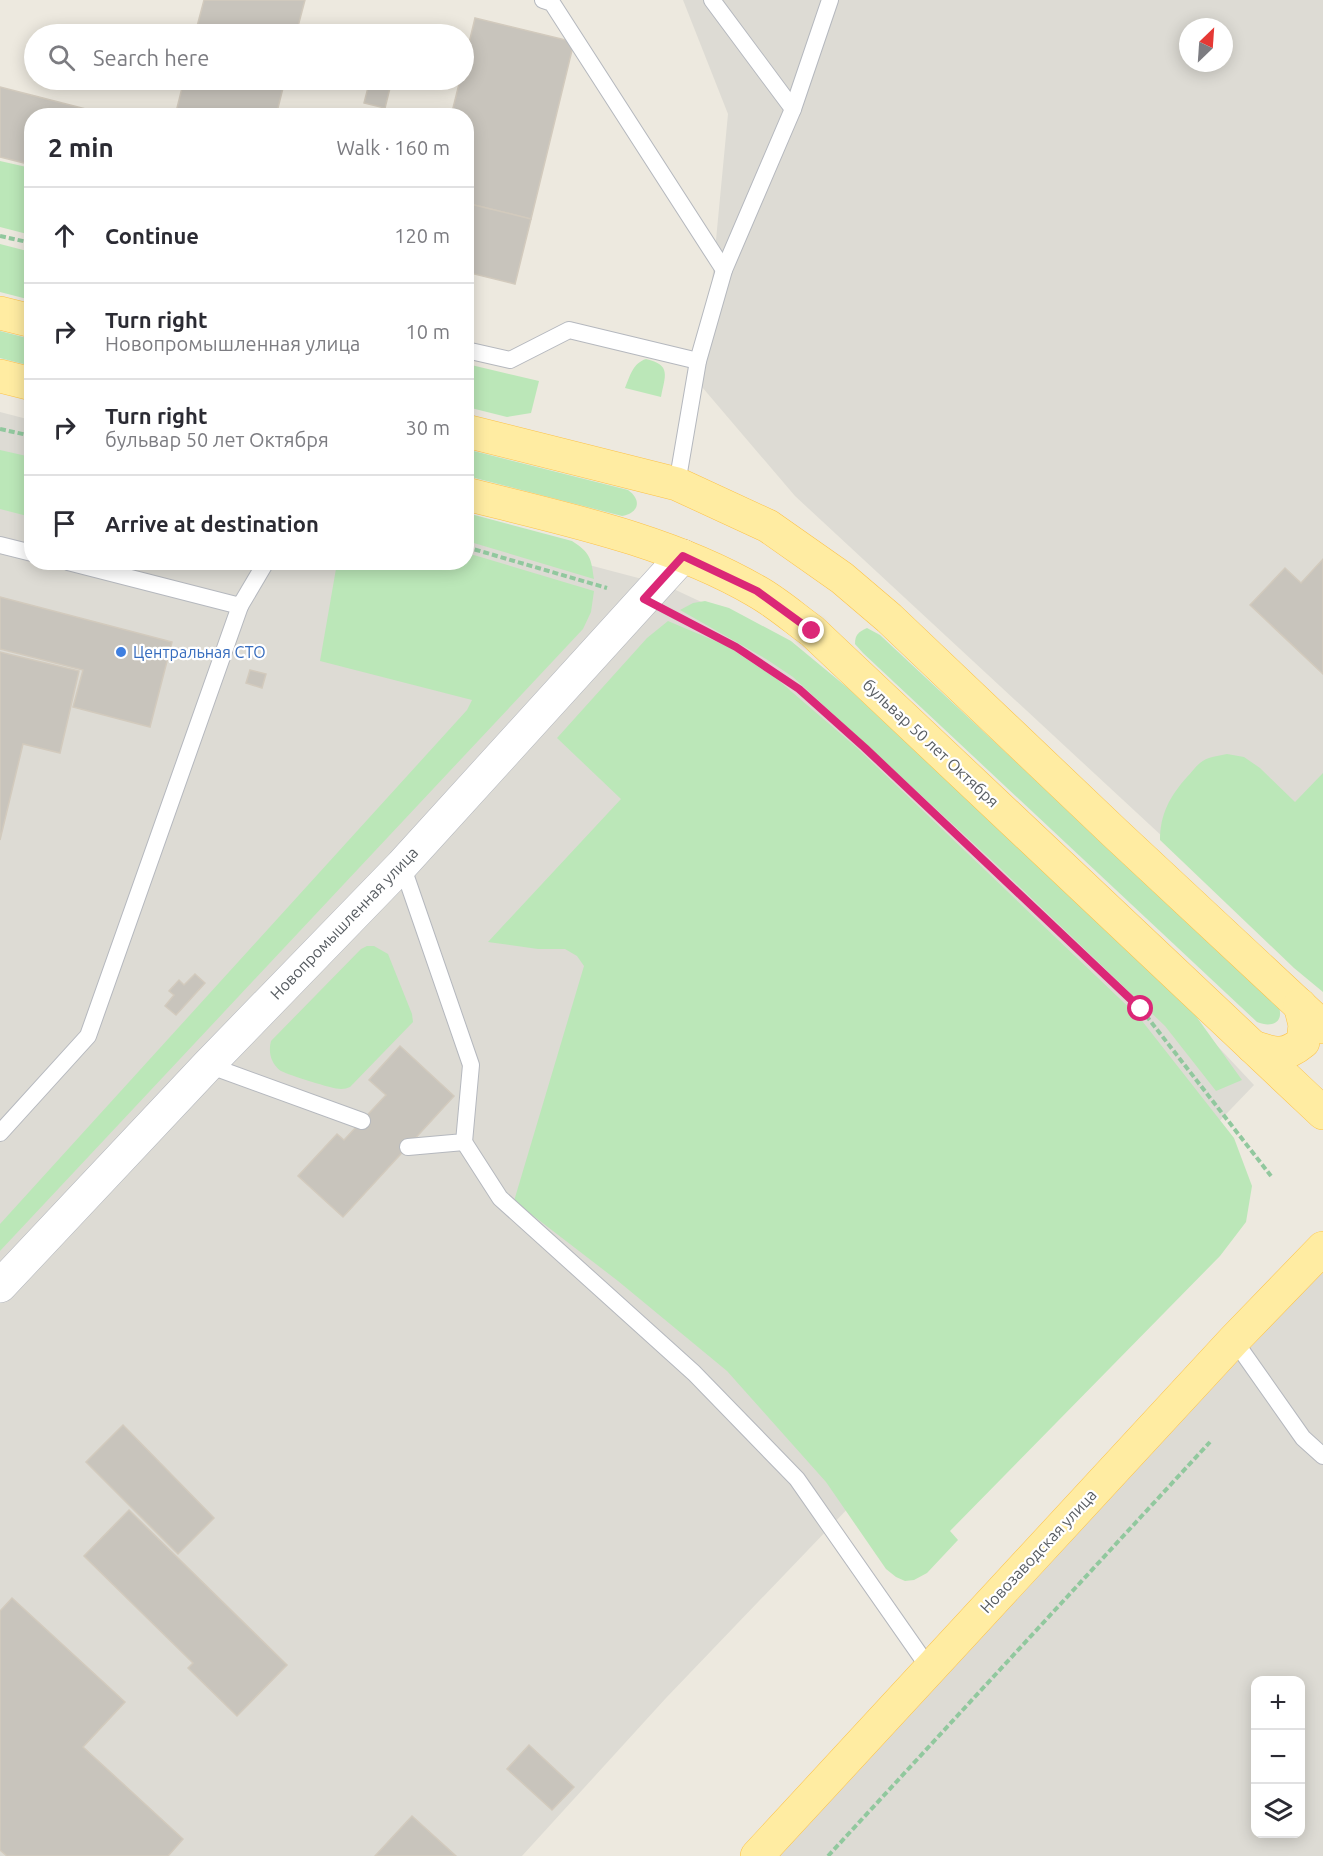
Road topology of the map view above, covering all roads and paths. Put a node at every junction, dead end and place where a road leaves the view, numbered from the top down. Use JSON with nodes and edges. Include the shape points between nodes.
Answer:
{"nodes":[{"id":1,"x":543,"y":0,"type":"edge"},
{"id":2,"x":712,"y":0,"type":"edge"},
{"id":3,"x":830,"y":0,"type":"edge"},
{"id":4,"x":793,"y":109,"type":"junction"},
{"id":5,"x":0,"y":236,"type":"edge"},
{"id":6,"x":24,"y":241,"type":"edge"},
{"id":7,"x":724,"y":270,"type":"junction"},
{"id":8,"x":0,"y":313,"type":"edge"},
{"id":9,"x":24,"y":319,"type":"edge"},
{"id":10,"x":474,"y":352,"type":"edge"},
{"id":11,"x":698,"y":361,"type":"junction"},
{"id":12,"x":0,"y":375,"type":"edge"},
{"id":13,"x":24,"y":382,"type":"edge"},
{"id":14,"x":0,"y":429,"type":"edge"},
{"id":15,"x":474,"y":433,"type":"edge"},
{"id":16,"x":24,"y":434,"type":"edge"},
{"id":17,"x":677,"y":484,"type":"junction"},
{"id":18,"x":474,"y":496,"type":"edge"},
{"id":19,"x":0,"y":545,"type":"edge"},
{"id":20,"x":474,"y":549,"type":"edge"},
{"id":21,"x":24,"y":551,"type":"edge"},
{"id":22,"x":683,"y":556,"type":"junction"},
{"id":23,"x":99,"y":570,"type":"edge"},
{"id":24,"x":261,"y":570,"type":"edge"},
{"id":25,"x":644,"y":599,"type":"junction"},
{"id":26,"x":240,"y":606,"type":"junction"},
{"id":27,"x":402,"y":865,"type":"junction"},
{"id":28,"x":1312,"y":1016,"type":"edge"},
{"id":29,"x":1254,"y":1047,"type":"junction"},
{"id":30,"x":208,"y":1065,"type":"junction"},
{"id":31,"x":1323,"y":1113,"type":"edge"},
{"id":32,"x":362,"y":1120,"type":"dead end"},
{"id":33,"x":0,"y":1133,"type":"edge"},
{"id":34,"x":464,"y":1142,"type":"junction"},
{"id":35,"x":408,"y":1147,"type":"dead end"},
{"id":36,"x":1271,"y":1176,"type":"dead end"},
{"id":37,"x":1323,"y":1248,"type":"edge"},
{"id":38,"x":0,"y":1286,"type":"edge"},
{"id":39,"x":1234,"y":1340,"type":"junction"},
{"id":40,"x":1210,"y":1442,"type":"dead end"},
{"id":41,"x":1323,"y":1456,"type":"edge"},
{"id":42,"x":929,"y":1668,"type":"junction"},
{"id":43,"x":756,"y":1856,"type":"edge"},
{"id":44,"x":828,"y":1856,"type":"edge"}],
"edges":[{"from":1,"to":7,"type":"lane","via":[[552,3]]},
{"from":2,"to":4,"type":"lane"},
{"from":3,"to":4,"type":"lane"},
{"from":4,"to":7,"type":"lane"},
{"from":5,"to":6,"type":"path"},
{"from":7,"to":11,"type":"lane"},
{"from":8,"to":9,"type":"main road"},
{"from":10,"to":11,"type":"lane","via":[[510,360],[569,330]]},
{"from":11,"to":17,"type":"lane"},
{"from":12,"to":13,"type":"main road"},
{"from":14,"to":16,"type":"path"},
{"from":15,"to":17,"type":"main road"},
{"from":17,"to":28,"type":"main road","via":[[768,526],[842,578]]},
{"from":18,"to":22,"type":"main road","name":"бульвар 50 лет Октября","via":[[614,532]]},
{"from":19,"to":21,"type":"lane"},
{"from":20,"to":25,"type":"path"},
{"from":22,"to":25,"type":"street","name":"Новопромышленная улица"},
{"from":22,"to":29,"type":"main road","name":"бульвар 50 лет Октября","via":[[757,591],[812,631]]},
{"from":23,"to":26,"type":"lane"},
{"from":24,"to":26,"type":"lane"},
{"from":25,"to":27,"type":"street","name":"Новопромышленная улица"},
{"from":25,"to":36,"type":"path","via":[[736,647],[799,689],[865,748],[1141,1009]]},
{"from":26,"to":33,"type":"lane","via":[[88,1036]]},
{"from":27,"to":30,"type":"street","name":"Новопромышленная улица"},
{"from":27,"to":34,"type":"lane","via":[[471,1065]]},
{"from":28,"to":29,"type":"main road","via":[[1305,1025],[1303,1042],[1292,1051],[1276,1054]]},
{"from":29,"to":31,"type":"main road","name":"бульвар 50 лет Октября"},
{"from":30,"to":32,"type":"lane"},
{"from":30,"to":38,"type":"street","name":"Новопромышленная улица"},
{"from":34,"to":35,"type":"lane"},
{"from":34,"to":42,"type":"lane","via":[[500,1198],[694,1373],[797,1479]]},
{"from":37,"to":39,"type":"main road","name":"Новозаводская улица"},
{"from":39,"to":41,"type":"lane","via":[[1303,1438]]},
{"from":39,"to":42,"type":"main road","name":"Новозаводская улица"},
{"from":40,"to":44,"type":"path"},
{"from":42,"to":43,"type":"main road","name":"Новозаводская улица"}]}
